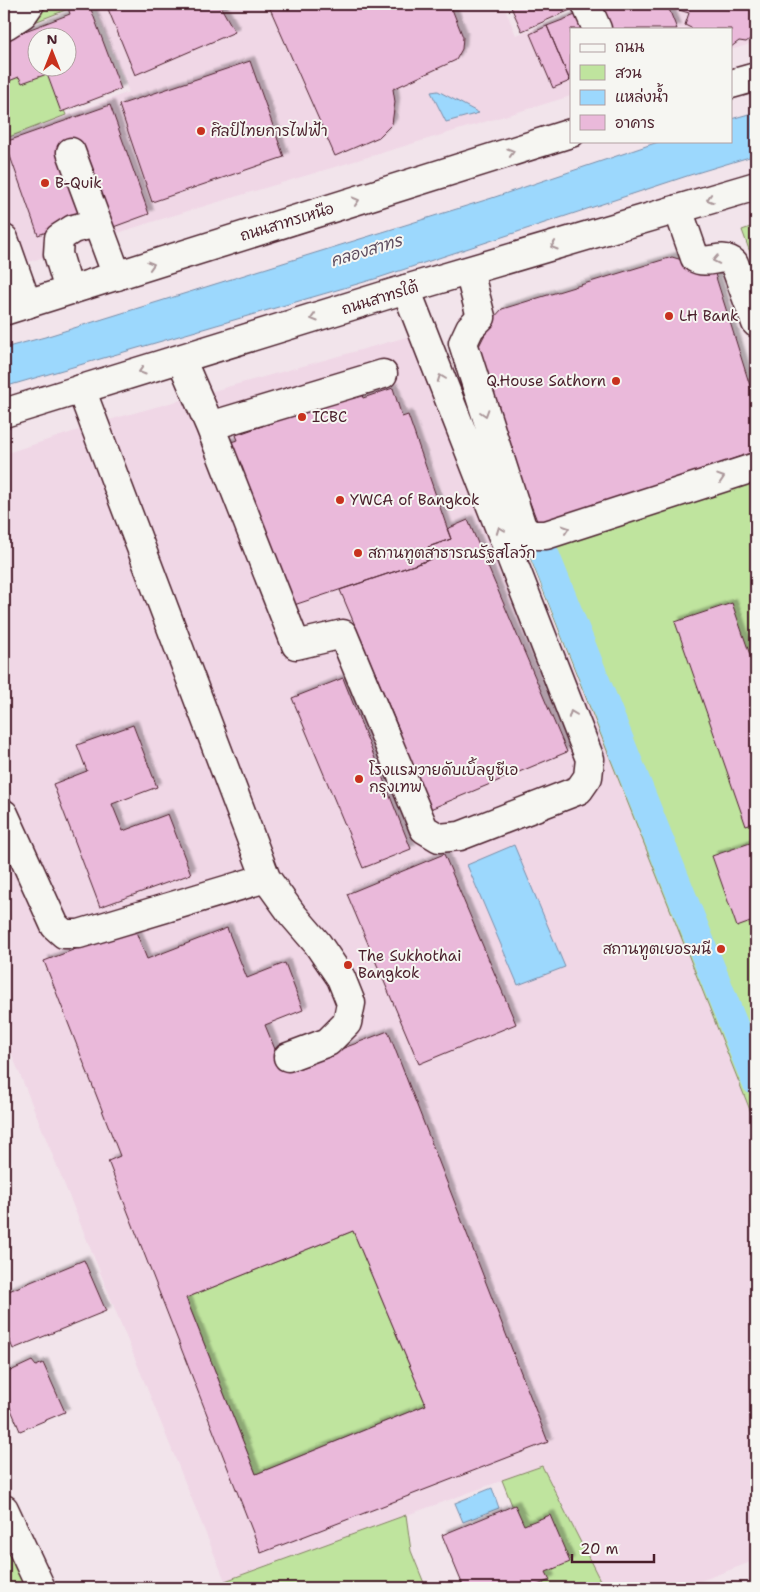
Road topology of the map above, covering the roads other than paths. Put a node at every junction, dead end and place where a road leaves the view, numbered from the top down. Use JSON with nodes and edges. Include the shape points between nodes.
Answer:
{"nodes":[{"id":1,"x":30,"y":4,"type":"edge"},
{"id":2,"x":586,"y":4,"type":"edge"},
{"id":3,"x":5,"y":22,"type":"edge"},
{"id":4,"x":597,"y":28,"type":"edge"},
{"id":5,"x":756,"y":77,"type":"edge"},
{"id":6,"x":732,"y":84,"type":"edge"},
{"id":7,"x":570,"y":133,"type":"edge"},
{"id":8,"x":71,"y":152,"type":"dead end"},
{"id":9,"x":756,"y":186,"type":"edge"},
{"id":10,"x":678,"y":209,"type":"junction"},
{"id":11,"x":97,"y":223,"type":"junction"},
{"id":12,"x":5,"y":246,"type":"edge"},
{"id":13,"x":469,"y":271,"type":"junction"},
{"id":14,"x":117,"y":276,"type":"junction"},
{"id":15,"x":406,"y":289,"type":"junction"},
{"id":16,"x":70,"y":290,"type":"junction"},
{"id":17,"x":15,"y":307,"type":"edge"},
{"id":18,"x":756,"y":323,"type":"edge"},
{"id":19,"x":180,"y":359,"type":"junction"},
{"id":20,"x":383,"y":374,"type":"dead end"},
{"id":21,"x":82,"y":389,"type":"junction"},
{"id":22,"x":4,"y":413,"type":"edge"},
{"id":23,"x":210,"y":426,"type":"junction"},
{"id":24,"x":756,"y":467,"type":"edge"},
{"id":25,"x":4,"y":814,"type":"edge"},
{"id":26,"x":266,"y":878,"type":"junction"},
{"id":27,"x":288,"y":1057,"type":"dead end"},
{"id":28,"x":4,"y":1509,"type":"edge"},
{"id":29,"x":41,"y":1588,"type":"edge"}],
"edges":[{"from":1,"to":3,"type":"main road","via":[[24,14]]},
{"from":2,"to":4,"type":"main road"},
{"from":5,"to":6,"type":"main road"},
{"from":14,"to":7,"type":"main road","name":"ถนนสาทรเหนือ","one_way":true},
{"from":8,"to":11,"type":"main road"},
{"from":9,"to":10,"type":"main road","name":"ถนนสาทรใต้","one_way":true},
{"from":10,"to":13,"type":"main road","name":"ถนนสาทรใต้","one_way":true},
{"from":18,"to":10,"type":"main road","one_way":true,"via":[[734,263],[724,258],[704,262],[695,258]]},
{"from":11,"to":14,"type":"main road"},
{"from":11,"to":16,"type":"main road","via":[[73,229],[59,238],[58,254]]},
{"from":12,"to":17,"type":"main road"},
{"from":13,"to":15,"type":"main road","name":"ถนนสาทรใต้"},
{"from":13,"to":24,"type":"main road","one_way":true,"via":[[481,317],[470,328],[463,343],[522,527],[530,535],[546,535]]},
{"from":14,"to":16,"type":"main road","name":"ถนนสาทรเหนือ"},
{"from":15,"to":19,"type":"main road","name":"ถนนสาทรใต้","one_way":true},
{"from":23,"to":15,"type":"main road","one_way":true,"via":[[296,645],[343,634],[424,829],[439,838],[460,836],[579,790],[588,777],[590,759]]},
{"from":16,"to":17,"type":"main road","name":"ถนนสาทรเหนือ"},
{"from":19,"to":21,"type":"main road","name":"ถนนสาทรใต้","one_way":true},
{"from":19,"to":23,"type":"main road"},
{"from":20,"to":23,"type":"main road"},
{"from":21,"to":22,"type":"main road","name":"ถนนสาทรใต้"},
{"from":21,"to":26,"type":"main road"},
{"from":25,"to":26,"type":"main road","via":[[55,926],[64,934],[79,934]]},
{"from":26,"to":27,"type":"main road","via":[[341,978],[351,1003],[348,1023],[328,1042]]},
{"from":28,"to":29,"type":"main road"}]}
